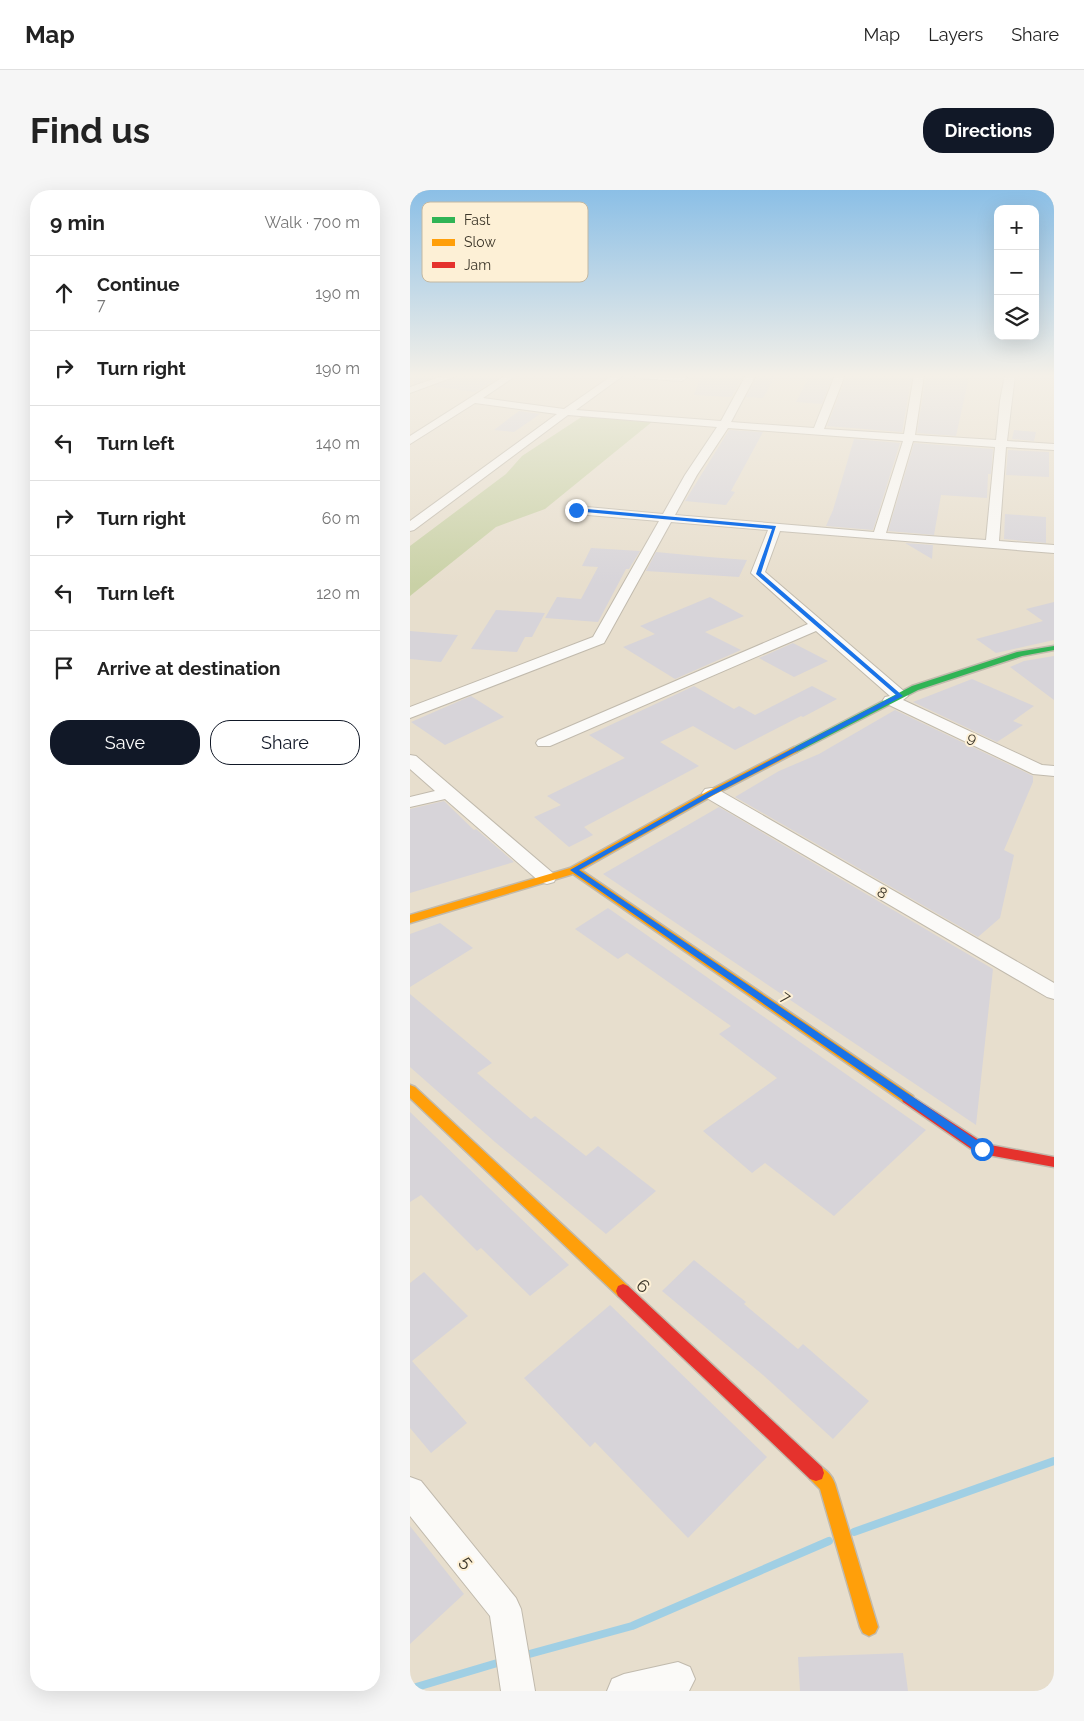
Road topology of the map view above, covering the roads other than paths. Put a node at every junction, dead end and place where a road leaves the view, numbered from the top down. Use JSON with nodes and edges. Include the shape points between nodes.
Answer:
{"nodes":[{"id":1,"x":521,"y":445,"type":"edge"},
{"id":2,"x":711,"y":445,"type":"edge"},
{"id":3,"x":907,"y":445,"type":"edge"},
{"id":4,"x":1000,"y":445,"type":"edge"},
{"id":5,"x":1019,"y":445,"type":"edge"},
{"id":6,"x":1054,"y":447,"type":"edge"},
{"id":7,"x":576,"y":510,"type":"dead end"},
{"id":8,"x":667,"y":518,"type":"junction"},
{"id":9,"x":410,"y":527,"type":"edge"},
{"id":10,"x":775,"y":527,"type":"junction"},
{"id":11,"x":880,"y":536,"type":"junction"},
{"id":12,"x":992,"y":543,"type":"junction"},
{"id":13,"x":1054,"y":548,"type":"edge"},
{"id":14,"x":818,"y":625,"type":"junction"},
{"id":15,"x":1054,"y":648,"type":"edge"},
{"id":16,"x":895,"y":698,"type":"junction"},
{"id":17,"x":410,"y":713,"type":"edge"},
{"id":18,"x":544,"y":743,"type":"dead end"},
{"id":19,"x":410,"y":760,"type":"edge"},
{"id":20,"x":1054,"y":771,"type":"edge"},
{"id":21,"x":447,"y":793,"type":"junction"},
{"id":22,"x":711,"y":793,"type":"junction"},
{"id":23,"x":410,"y":802,"type":"edge"},
{"id":24,"x":574,"y":870,"type":"junction"},
{"id":25,"x":547,"y":878,"type":"junction"},
{"id":26,"x":410,"y":919,"type":"edge"},
{"id":27,"x":1054,"y":992,"type":"edge"},
{"id":28,"x":410,"y":1090,"type":"edge"},
{"id":29,"x":1054,"y":1162,"type":"edge"},
{"id":30,"x":410,"y":1492,"type":"edge"},
{"id":31,"x":868,"y":1627,"type":"dead end"},
{"id":32,"x":678,"y":1679,"type":"dead end"},
{"id":33,"x":517,"y":1686,"type":"edge"},
{"id":34,"x":624,"y":1691,"type":"edge"}],
"edges":[{"from":1,"to":9,"type":"street"},
{"from":2,"to":8,"type":"street"},
{"from":3,"to":11,"type":"street"},
{"from":4,"to":12,"type":"street"},
{"from":5,"to":6,"type":"street"},
{"from":7,"to":8,"type":"street"},
{"from":8,"to":10,"type":"street"},
{"from":8,"to":17,"type":"street","via":[[599,640]]},
{"from":10,"to":11,"type":"street"},
{"from":10,"to":14,"type":"street","name":"9","via":[[758,573]]},
{"from":11,"to":12,"type":"street"},
{"from":12,"to":13,"type":"street"},
{"from":14,"to":16,"type":"street","name":"9"},
{"from":14,"to":18,"type":"street"},
{"from":15,"to":16,"type":"street","via":[[1020,654],[915,688]]},
{"from":16,"to":20,"type":"street","name":"9","via":[[1040,770]]},
{"from":16,"to":22,"type":"street"},
{"from":19,"to":21,"type":"street"},
{"from":21,"to":23,"type":"street"},
{"from":21,"to":25,"type":"street"},
{"from":22,"to":24,"type":"street"},
{"from":22,"to":27,"type":"street","name":"8"},
{"from":24,"to":25,"type":"street"},
{"from":24,"to":29,"type":"street","name":"7","via":[[982,1149]]},
{"from":25,"to":26,"type":"street"},
{"from":28,"to":31,"type":"street","name":"6","via":[[827,1484]]},
{"from":30,"to":33,"type":"street","name":"5","via":[[505,1609]]},
{"from":32,"to":34,"type":"street"}]}
